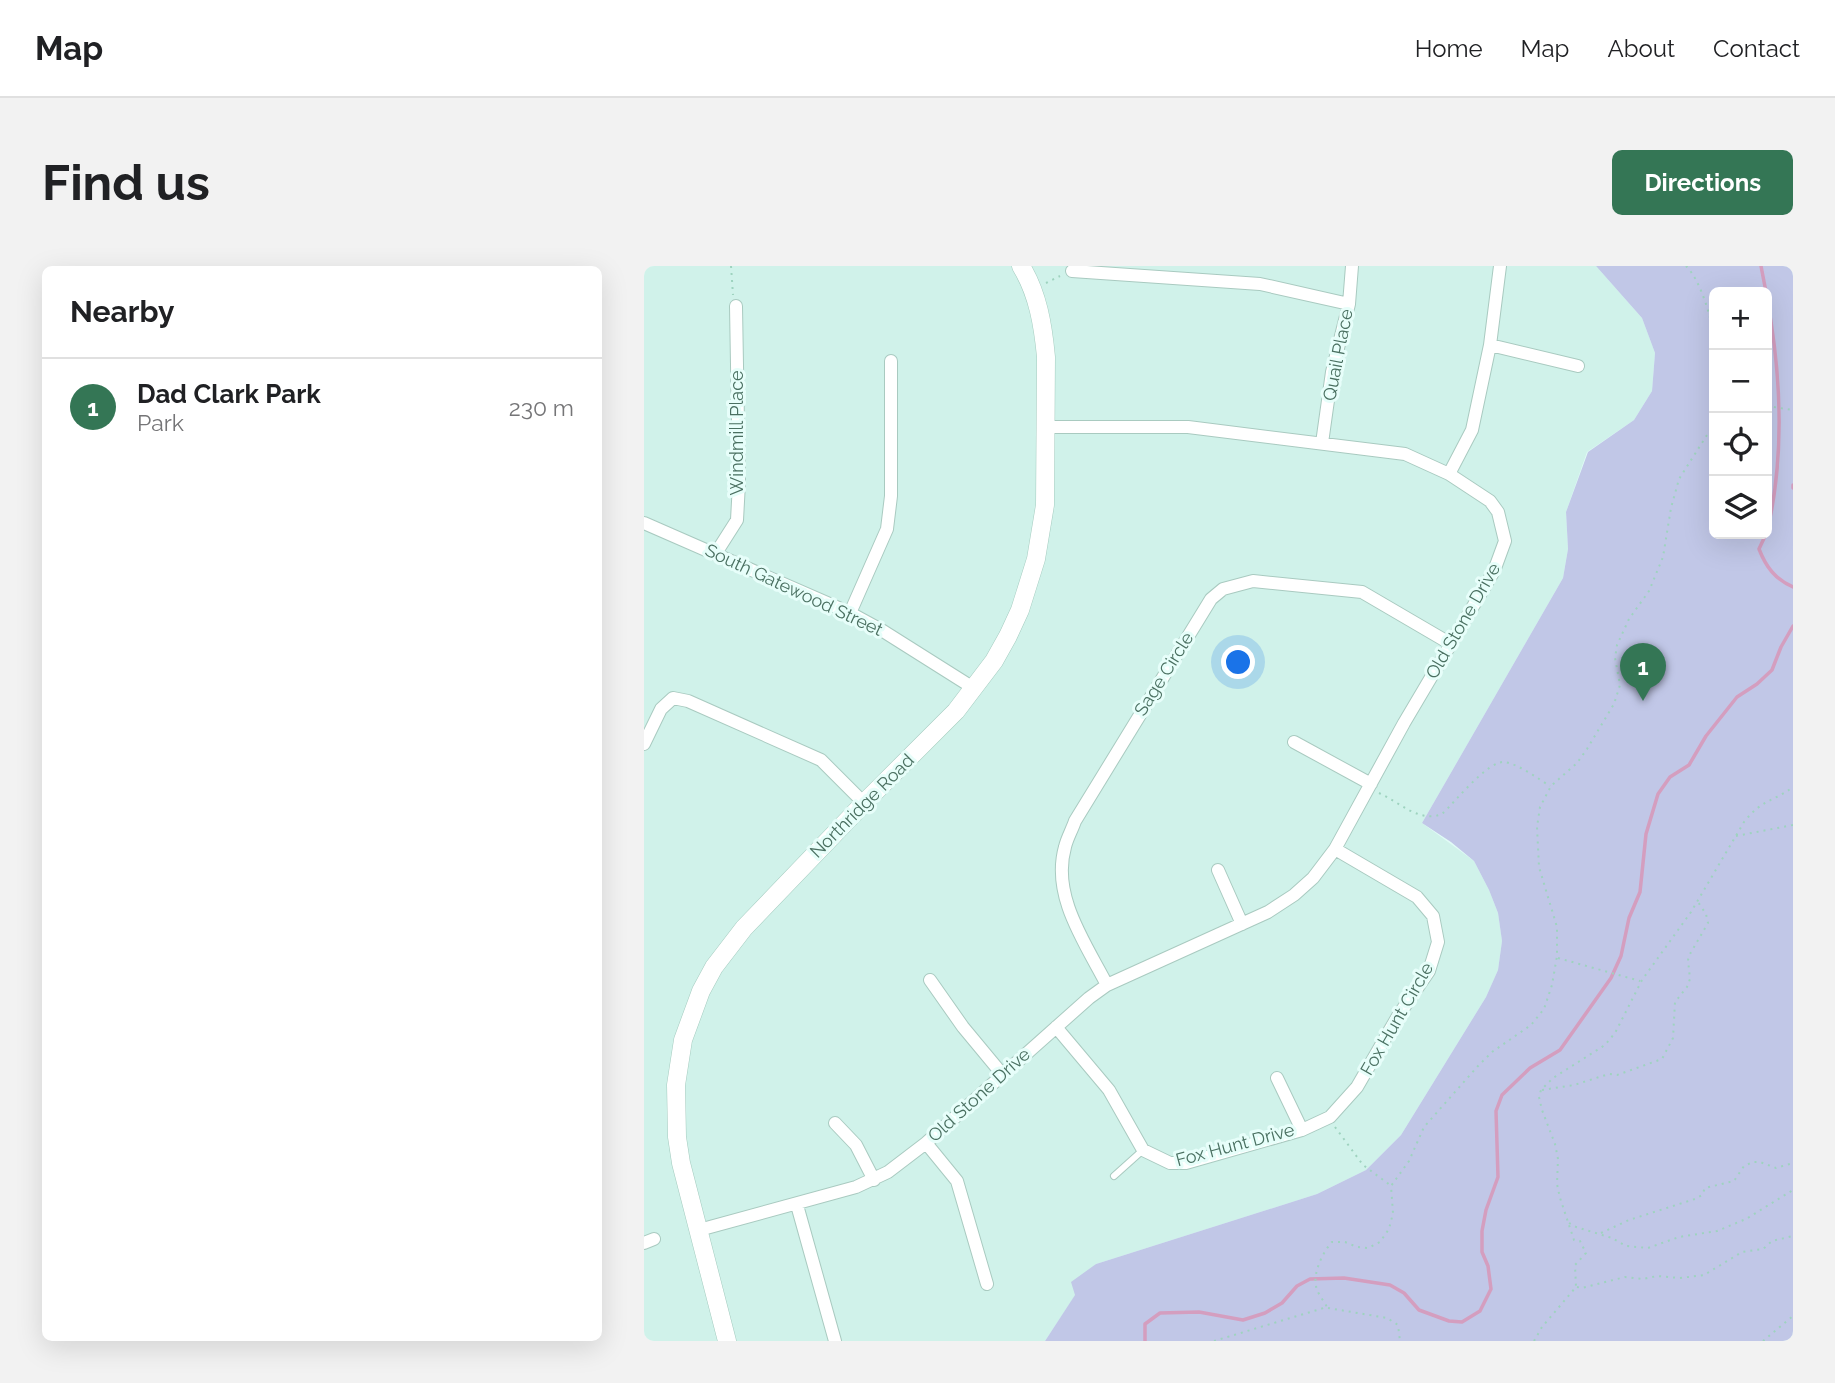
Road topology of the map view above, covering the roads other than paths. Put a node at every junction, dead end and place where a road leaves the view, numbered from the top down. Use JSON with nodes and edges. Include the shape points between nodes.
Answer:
{"nodes":[{"id":1,"x":1021,"y":266,"type":"edge"},
{"id":2,"x":1352,"y":266,"type":"edge"},
{"id":3,"x":1500,"y":266,"type":"edge"},
{"id":4,"x":1072,"y":271,"type":"road end"},
{"id":5,"x":1349,"y":304,"type":"junction"},
{"id":6,"x":736,"y":306,"type":"road end"},
{"id":7,"x":1490,"y":345,"type":"junction"},
{"id":8,"x":891,"y":361,"type":"dead end"},
{"id":9,"x":1578,"y":366,"type":"dead end"},
{"id":10,"x":1045,"y":427,"type":"junction"},
{"id":11,"x":1322,"y":443,"type":"junction"},
{"id":12,"x":1449,"y":474,"type":"junction"},
{"id":13,"x":644,"y":523,"type":"edge"},
{"id":14,"x":716,"y":554,"type":"junction"},
{"id":15,"x":850,"y":613,"type":"junction"},
{"id":16,"x":1451,"y":644,"type":"junction"},
{"id":17,"x":975,"y":689,"type":"junction"},
{"id":18,"x":1294,"y":742,"type":"dead end"},
{"id":19,"x":644,"y":744,"type":"edge"},
{"id":20,"x":1370,"y":786,"type":"junction"},
{"id":21,"x":864,"y":803,"type":"junction"},
{"id":22,"x":1335,"y":849,"type":"junction"},
{"id":23,"x":1219,"y":870,"type":"dead end"},
{"id":24,"x":1242,"y":924,"type":"junction"},
{"id":25,"x":929,"y":980,"type":"dead end"},
{"id":26,"x":1107,"y":985,"type":"junction"},
{"id":27,"x":1056,"y":1027,"type":"junction"},
{"id":28,"x":1002,"y":1074,"type":"junction"},
{"id":29,"x":1277,"y":1078,"type":"dead end"},
{"id":30,"x":835,"y":1123,"type":"dead end"},
{"id":31,"x":1302,"y":1130,"type":"junction"},
{"id":32,"x":926,"y":1143,"type":"junction"},
{"id":33,"x":1143,"y":1150,"type":"junction"},
{"id":34,"x":1114,"y":1177,"type":"dead end"},
{"id":35,"x":874,"y":1180,"type":"junction"},
{"id":36,"x":797,"y":1205,"type":"junction"},
{"id":37,"x":699,"y":1230,"type":"junction"},
{"id":38,"x":987,"y":1284,"type":"dead end"},
{"id":39,"x":727,"y":1341,"type":"edge"},
{"id":40,"x":835,"y":1341,"type":"edge"}],
"edges":[{"from":1,"to":10,"type":"street","name":"Northridge Road","via":[[1044,333]]},
{"from":2,"to":5,"type":"street","name":"Quail Place"},
{"from":3,"to":7,"type":"street"},
{"from":4,"to":5,"type":"street","via":[[1260,284]]},
{"from":5,"to":11,"type":"street","name":"Quail Place","via":[[1332,372]]},
{"from":6,"to":14,"type":"street","name":"Windmill Place","via":[[737,520]]},
{"from":7,"to":9,"type":"street"},
{"from":7,"to":12,"type":"street","via":[[1472,430]]},
{"from":8,"to":15,"type":"street","via":[[887,529]]},
{"from":10,"to":11,"type":"street","name":"Old Stone Drive","via":[[1188,427]]},
{"from":10,"to":17,"type":"street","name":"Northridge Road","via":[[1045,505],[1036,559],[1008,636]]},
{"from":11,"to":12,"type":"street","name":"Old Stone Drive","via":[[1405,454]]},
{"from":12,"to":16,"type":"street","name":"Old Stone Drive","via":[[1490,501],[1498,512],[1505,541],[1494,570]]},
{"from":13,"to":14,"type":"street","name":"South Gatewood Street"},
{"from":14,"to":15,"type":"street","name":"South Gatewood Street"},
{"from":15,"to":17,"type":"street","name":"South Gatewood Street"},
{"from":16,"to":20,"type":"street","name":"Old Stone Drive"},
{"from":16,"to":26,"type":"street","name":"Sage Circle","via":[[1362,592],[1252,581],[1223,589],[1211,599],[1075,821],[1064,848],[1064,889],[1070,914]]},
{"from":17,"to":21,"type":"street","name":"Northridge Road"},
{"from":18,"to":20,"type":"street"},
{"from":19,"to":21,"type":"street","via":[[661,709],[673,698],[688,701],[821,760]]},
{"from":20,"to":22,"type":"street","name":"Old Stone Drive"},
{"from":21,"to":37,"type":"street","name":"Northridge Road","via":[[727,947],[690,1018],[676,1085],[677,1137]]},
{"from":22,"to":24,"type":"street","name":"Old Stone Drive","via":[[1294,895]]},
{"from":22,"to":31,"type":"street","name":"Fox Hunt Circle","via":[[1417,897],[1433,916],[1438,942],[1429,971],[1357,1087],[1330,1117]]},
{"from":23,"to":24,"type":"street"},
{"from":24,"to":26,"type":"street","name":"Old Stone Drive"},
{"from":25,"to":28,"type":"street"},
{"from":26,"to":27,"type":"street","name":"Old Stone Drive"},
{"from":27,"to":28,"type":"street","name":"Old Stone Drive"},
{"from":27,"to":33,"type":"street","via":[[1110,1090]]},
{"from":28,"to":32,"type":"street","name":"Old Stone Drive"},
{"from":29,"to":31,"type":"street","name":"Fox Hunt Drive"},
{"from":30,"to":35,"type":"street","via":[[856,1145]]},
{"from":31,"to":33,"type":"street","name":"Fox Hunt Drive","via":[[1186,1163],[1170,1163]]},
{"from":32,"to":35,"type":"street","name":"Old Stone Drive"},
{"from":32,"to":38,"type":"street","via":[[957,1181]]},
{"from":33,"to":34,"type":"lane"},
{"from":35,"to":36,"type":"street","name":"Old Stone Drive"},
{"from":36,"to":37,"type":"street","name":"Old Stone Drive"},
{"from":36,"to":40,"type":"street"},
{"from":37,"to":39,"type":"street","name":"Northridge Road"}]}
